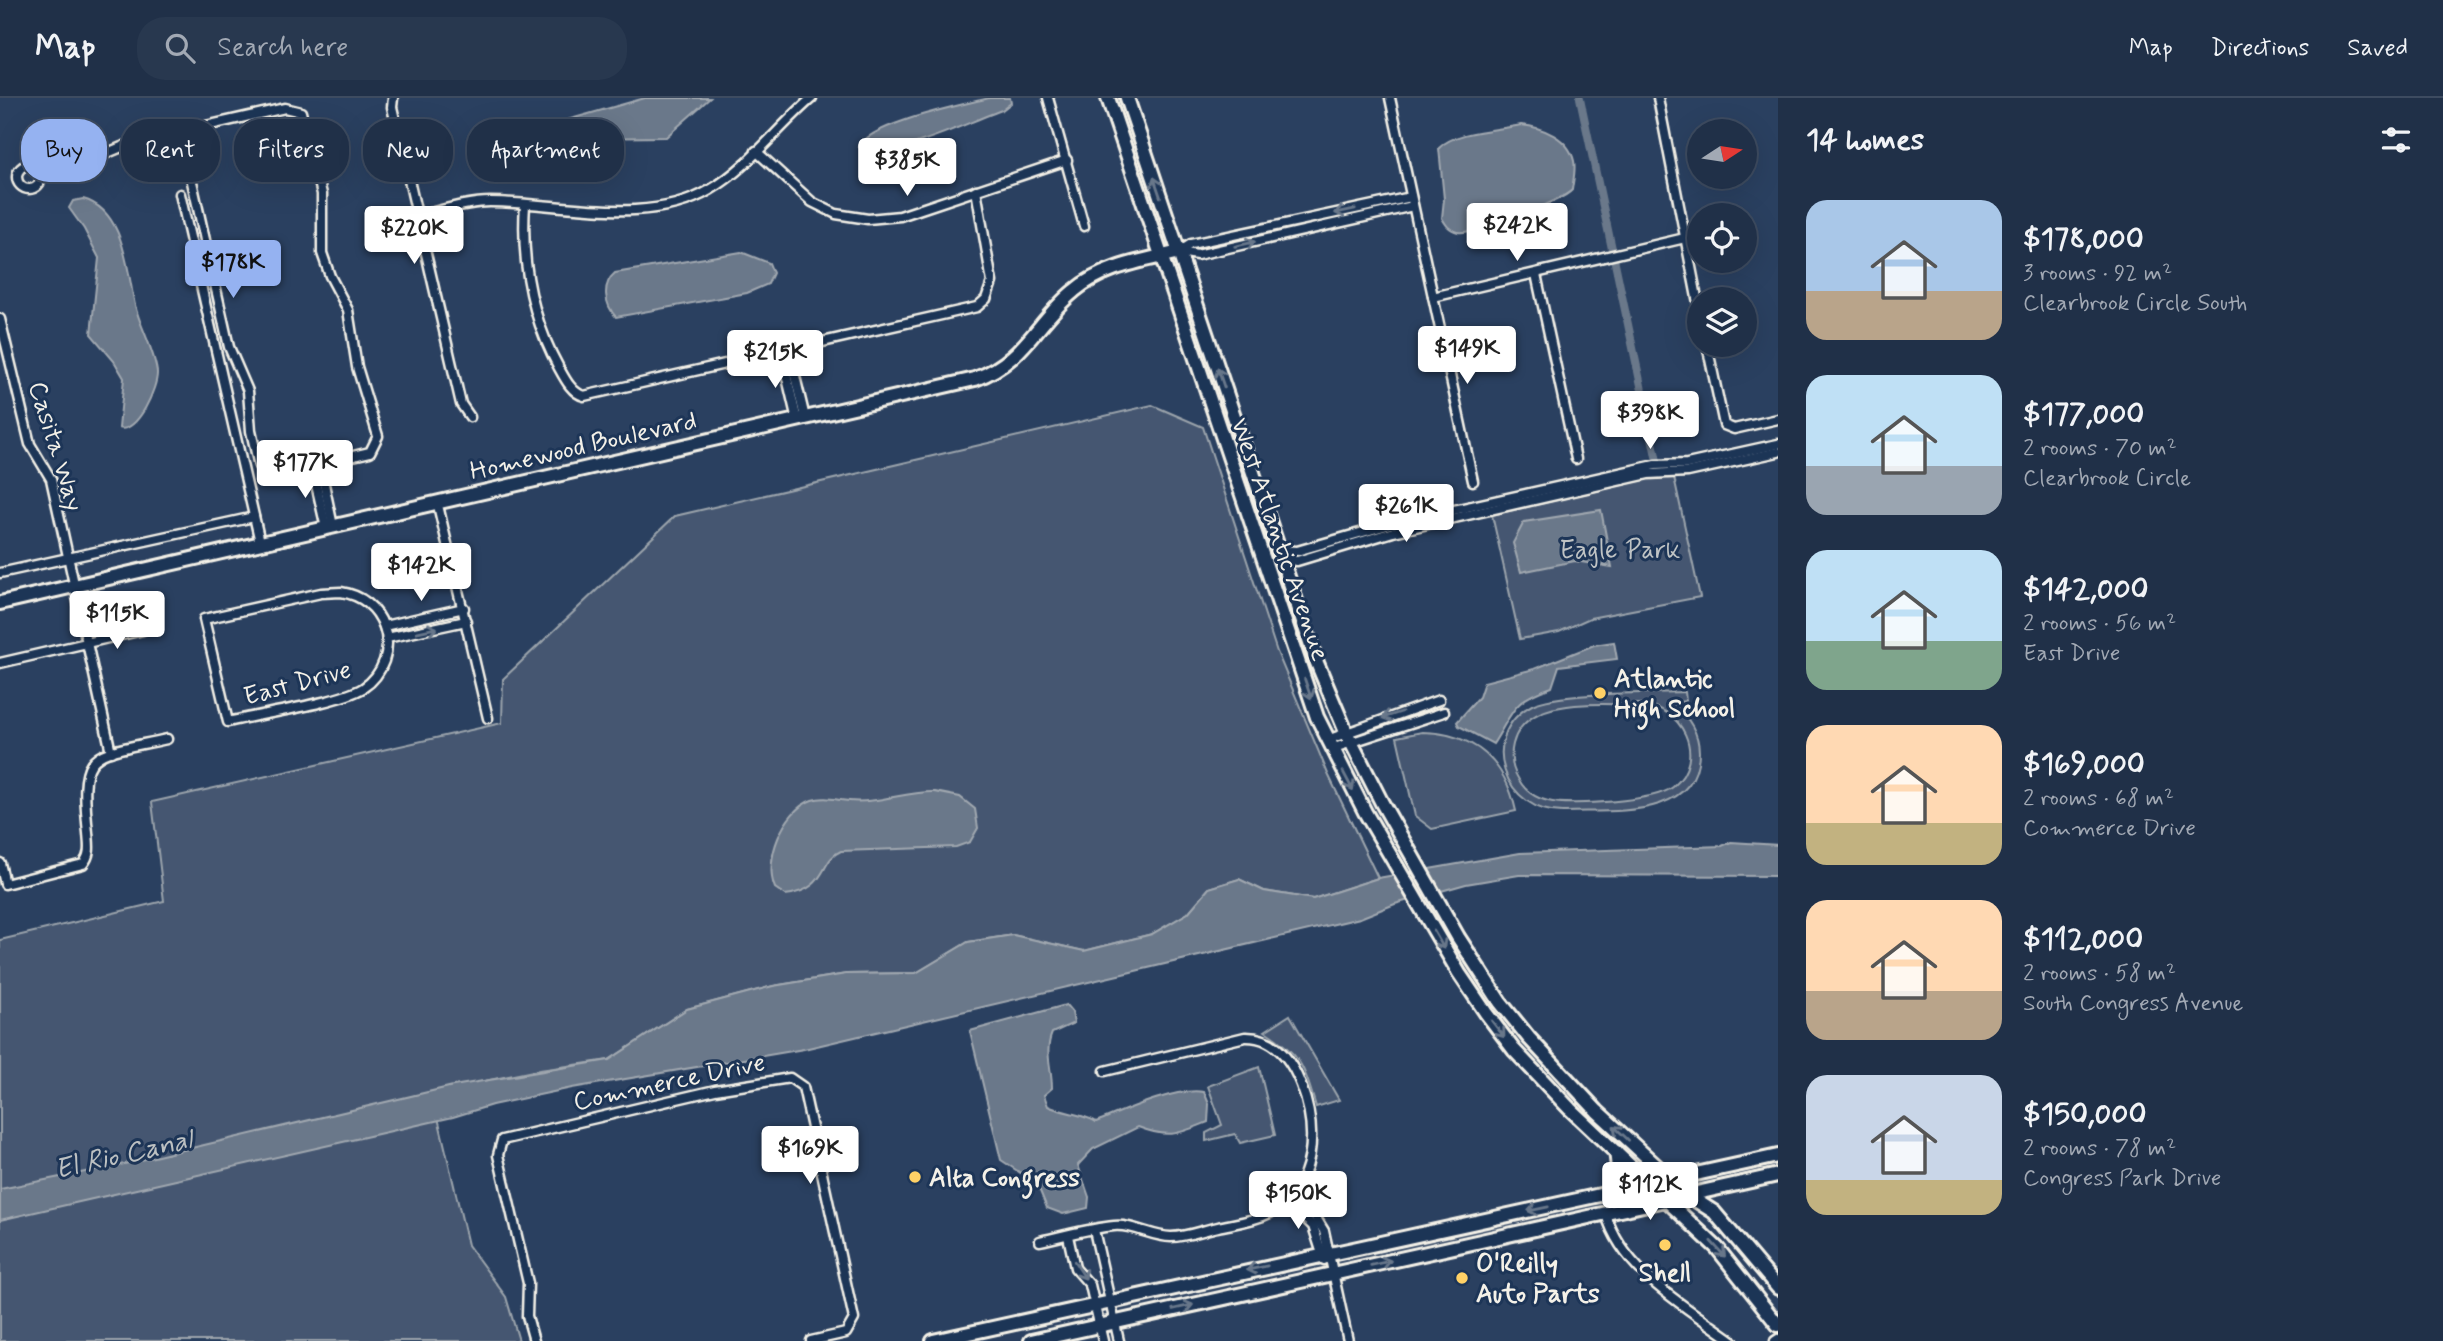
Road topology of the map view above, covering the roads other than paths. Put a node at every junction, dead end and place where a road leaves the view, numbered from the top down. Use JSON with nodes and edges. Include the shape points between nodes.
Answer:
{"nodes":[{"id":1,"x":812,"y":98,"type":"edge"},
{"id":2,"x":1048,"y":98,"type":"edge"},
{"id":3,"x":1108,"y":98,"type":"edge"},
{"id":4,"x":1127,"y":98,"type":"edge"},
{"id":5,"x":1390,"y":98,"type":"edge"},
{"id":6,"x":1658,"y":98,"type":"edge"},
{"id":7,"x":392,"y":100,"type":"edge"},
{"id":8,"x":220,"y":123,"type":"edge"},
{"id":9,"x":757,"y":150,"type":"junction"},
{"id":10,"x":1066,"y":160,"type":"junction"},
{"id":11,"x":192,"y":182,"type":"edge"},
{"id":12,"x":976,"y":190,"type":"junction"},
{"id":13,"x":180,"y":194,"type":"dead end"},
{"id":14,"x":1412,"y":201,"type":"junction"},
{"id":15,"x":525,"y":204,"type":"junction"},
{"id":16,"x":417,"y":216,"type":"junction"},
{"id":17,"x":1084,"y":226,"type":"dead end"},
{"id":18,"x":1685,"y":238,"type":"junction"},
{"id":19,"x":1179,"y":252,"type":"junction"},
{"id":20,"x":1161,"y":256,"type":"junction"},
{"id":21,"x":1536,"y":274,"type":"junction"},
{"id":22,"x":1695,"y":287,"type":"edge"},
{"id":23,"x":1433,"y":297,"type":"junction"},
{"id":24,"x":0,"y":319,"type":"edge"},
{"id":25,"x":785,"y":352,"type":"junction"},
{"id":26,"x":1709,"y":357,"type":"edge"},
{"id":27,"x":470,"y":417,"type":"dead end"},
{"id":28,"x":801,"y":419,"type":"junction"},
{"id":29,"x":1778,"y":419,"type":"edge"},
{"id":30,"x":1778,"y":444,"type":"edge"},
{"id":31,"x":1778,"y":452,"type":"edge"},
{"id":32,"x":1576,"y":460,"type":"dead end"},
{"id":33,"x":316,"y":466,"type":"junction"},
{"id":34,"x":1473,"y":481,"type":"dead end"},
{"id":35,"x":1530,"y":498,"type":"junction"},
{"id":36,"x":437,"y":502,"type":"junction"},
{"id":37,"x":254,"y":517,"type":"junction"},
{"id":38,"x":329,"y":527,"type":"junction"},
{"id":39,"x":1254,"y":531,"type":"junction"},
{"id":40,"x":260,"y":542,"type":"junction"},
{"id":41,"x":1281,"y":555,"type":"junction"},
{"id":42,"x":67,"y":559,"type":"junction"},
{"id":43,"x":0,"y":573,"type":"edge"},
{"id":44,"x":74,"y":586,"type":"junction"},
{"id":45,"x":0,"y":603,"type":"edge"},
{"id":46,"x":464,"y":608,"type":"junction"},
{"id":47,"x":467,"y":621,"type":"junction"},
{"id":48,"x":143,"y":630,"type":"dead end"},
{"id":49,"x":386,"y":632,"type":"junction"},
{"id":50,"x":86,"y":643,"type":"junction"},
{"id":51,"x":0,"y":663,"type":"edge"},
{"id":52,"x":1439,"y":700,"type":"dead end"},
{"id":53,"x":1444,"y":712,"type":"dead end"},
{"id":54,"x":488,"y":718,"type":"dead end"},
{"id":55,"x":1348,"y":737,"type":"junction"},
{"id":56,"x":167,"y":739,"type":"dead end"},
{"id":57,"x":1329,"y":744,"type":"junction"},
{"id":58,"x":111,"y":751,"type":"junction"},
{"id":59,"x":0,"y":863,"type":"edge"},
{"id":60,"x":1474,"y":963,"type":"junction"},
{"id":61,"x":1459,"y":973,"type":"junction"},
{"id":62,"x":1105,"y":1071,"type":"dead end"},
{"id":63,"x":1616,"y":1151,"type":"junction"},
{"id":64,"x":1778,"y":1156,"type":"edge"},
{"id":65,"x":1778,"y":1175,"type":"edge"},
{"id":66,"x":1671,"y":1180,"type":"junction"},
{"id":67,"x":1650,"y":1185,"type":"junction"},
{"id":68,"x":1294,"y":1192,"type":"junction"},
{"id":69,"x":1605,"y":1195,"type":"junction"},
{"id":70,"x":1689,"y":1196,"type":"junction"},
{"id":71,"x":1287,"y":1201,"type":"junction"},
{"id":72,"x":1669,"y":1201,"type":"junction"},
{"id":73,"x":1606,"y":1214,"type":"junction"},
{"id":74,"x":1485,"y":1219,"type":"junction"},
{"id":75,"x":1094,"y":1230,"type":"junction"},
{"id":76,"x":1068,"y":1236,"type":"junction"},
{"id":77,"x":1040,"y":1241,"type":"dead end"},
{"id":78,"x":1467,"y":1244,"type":"junction"},
{"id":79,"x":1325,"y":1253,"type":"junction"},
{"id":80,"x":1334,"y":1274,"type":"junction"},
{"id":81,"x":1778,"y":1288,"type":"edge"},
{"id":82,"x":1110,"y":1300,"type":"junction"},
{"id":83,"x":1094,"y":1304,"type":"junction"},
{"id":84,"x":1116,"y":1322,"type":"junction"},
{"id":85,"x":1100,"y":1325,"type":"junction"},
{"id":86,"x":1778,"y":1325,"type":"edge"},
{"id":87,"x":534,"y":1341,"type":"edge"},
{"id":88,"x":811,"y":1341,"type":"edge"},
{"id":89,"x":933,"y":1341,"type":"edge"},
{"id":90,"x":1031,"y":1341,"type":"edge"},
{"id":91,"x":1103,"y":1341,"type":"edge"},
{"id":92,"x":1119,"y":1341,"type":"edge"},
{"id":93,"x":1348,"y":1341,"type":"edge"},
{"id":94,"x":1733,"y":1341,"type":"edge"}],
"edges":[{"from":1,"to":9,"type":"street"},
{"from":2,"to":10,"type":"street"},
{"from":3,"to":20,"type":"main road","name":"West Atlantic Avenue"},
{"from":19,"to":4,"type":"main road","name":"West Atlantic Avenue","one_way":true},
{"from":5,"to":14,"type":"street"},
{"from":6,"to":18,"type":"street"},
{"from":7,"to":16,"type":"street"},
{"from":8,"to":33,"type":"street","via":[[285,108],[296,109],[304,117],[322,194],[322,253],[348,310],[357,367],[378,436],[374,448],[365,454]]},
{"from":9,"to":12,"type":"street","via":[[812,202],[836,214],[900,216]]},
{"from":9,"to":15,"type":"street","via":[[718,186],[663,208]]},
{"from":10,"to":12,"type":"street"},
{"from":10,"to":17,"type":"street"},
{"from":11,"to":33,"type":"street","via":[[229,347],[247,385],[259,467],[273,475]]},
{"from":12,"to":25,"type":"street","via":[[991,288],[986,299],[971,309]]},
{"from":13,"to":37,"type":"street"},
{"from":14,"to":19,"type":"street","via":[[1191,244]]},
{"from":14,"to":23,"type":"street"},
{"from":15,"to":16,"type":"street","via":[[487,202]]},
{"from":15,"to":25,"type":"street","via":[[525,259],[535,313],[552,354],[579,395]]},
{"from":16,"to":27,"type":"street","via":[[461,404]]},
{"from":18,"to":21,"type":"street"},
{"from":18,"to":22,"type":"street"},
{"from":19,"to":20,"type":"main road","name":"Homewood Boulevard"},
{"from":41,"to":19,"type":"main road","name":"West Atlantic Avenue","one_way":true},
{"from":20,"to":28,"type":"main road","name":"Homewood Boulevard","via":[[1107,271],[1076,289],[1013,359],[989,374]]},
{"from":20,"to":39,"type":"main road","name":"West Atlantic Avenue"},
{"from":21,"to":23,"type":"street"},
{"from":21,"to":32,"type":"street"},
{"from":23,"to":34,"type":"street"},
{"from":24,"to":42,"type":"street","name":"Casita Way","via":[[30,444],[51,479]]},
{"from":25,"to":28,"type":"street"},
{"from":26,"to":29,"type":"street","via":[[1722,420],[1728,428]]},
{"from":28,"to":36,"type":"main road","name":"Homewood Boulevard"},
{"from":30,"to":35,"type":"street","via":[[1681,465],[1655,465]]},
{"from":31,"to":35,"type":"street"},
{"from":33,"to":38,"type":"street"},
{"from":35,"to":41,"type":"street","via":[[1297,561]]},
{"from":36,"to":38,"type":"main road","name":"Homewood Boulevard"},
{"from":36,"to":46,"type":"street"},
{"from":37,"to":40,"type":"street"},
{"from":37,"to":42,"type":"street"},
{"from":38,"to":40,"type":"main road","name":"Homewood Boulevard"},
{"from":39,"to":41,"type":"main road","via":[[1272,554]]},
{"from":39,"to":57,"type":"main road","name":"West Atlantic Avenue","one_way":true},
{"from":40,"to":44,"type":"main road","name":"Homewood Boulevard"},
{"from":41,"to":55,"type":"main road","name":"West Atlantic Avenue"},
{"from":42,"to":43,"type":"street"},
{"from":42,"to":44,"type":"street","name":"Casita Way"},
{"from":44,"to":45,"type":"main road","name":"Homewood Boulevard"},
{"from":44,"to":50,"type":"street","name":"Casita Way"},
{"from":46,"to":47,"type":"street"},
{"from":46,"to":49,"type":"street"},
{"from":49,"to":47,"type":"street","one_way":true},
{"from":47,"to":54,"type":"street"},
{"from":48,"to":50,"type":"street"},
{"from":49,"to":49,"type":"street","name":"East Drive","via":[[367,602],[341,592],[204,620],[228,722],[361,689],[380,670]]},
{"from":50,"to":51,"type":"street"},
{"from":50,"to":58,"type":"street","name":"Casita Way"},
{"from":52,"to":55,"type":"street","one_way":true},
{"from":53,"to":55,"type":"street"},
{"from":55,"to":57,"type":"street"},
{"from":55,"to":60,"type":"main road","name":"West Atlantic Avenue"},
{"from":56,"to":58,"type":"street"},
{"from":57,"to":61,"type":"main road","name":"West Atlantic Avenue","one_way":true},
{"from":58,"to":59,"type":"street","via":[[91,764],[84,780],[89,849],[83,864],[5,884]]},
{"from":60,"to":61,"type":"street"},
{"from":66,"to":60,"type":"main road","name":"West Atlantic Avenue","one_way":true,"via":[[1528,1038]]},
{"from":61,"to":63,"type":"main road","name":"West Atlantic Avenue","one_way":true,"via":[[1514,1050]]},
{"from":62,"to":68,"type":"street","via":[[1247,1036],[1270,1042],[1282,1052],[1298,1079],[1311,1121],[1307,1167]]},
{"from":63,"to":67,"type":"main road","name":"West Atlantic Avenue"},
{"from":63,"to":69,"type":"main road","via":[[1618,1179]]},
{"from":64,"to":66,"type":"main road"},
{"from":65,"to":70,"type":"main road"},
{"from":66,"to":67,"type":"main road"},
{"from":66,"to":70,"type":"main road","name":"West Atlantic Avenue"},
{"from":67,"to":69,"type":"main road"},
{"from":67,"to":72,"type":"main road","name":"West Atlantic Avenue"},
{"from":68,"to":71,"type":"street"},
{"from":68,"to":79,"type":"street","via":[[1320,1221]]},
{"from":69,"to":74,"type":"main road","one_way":true},
{"from":70,"to":72,"type":"main road"},
{"from":70,"to":81,"type":"main road","name":"West Atlantic Avenue","via":[[1714,1212]]},
{"from":71,"to":75,"type":"street","via":[[1251,1220],[1182,1236],[1116,1226]]},
{"from":71,"to":79,"type":"street","via":[[1313,1226]]},
{"from":72,"to":73,"type":"main road"},
{"from":72,"to":86,"type":"main road","name":"West Atlantic Avenue","one_way":true,"via":[[1725,1256]]},
{"from":73,"to":78,"type":"main road"},
{"from":73,"to":94,"type":"street","via":[[1611,1233],[1632,1263]]},
{"from":74,"to":78,"type":"main road"},
{"from":74,"to":79,"type":"main road"},
{"from":75,"to":76,"type":"street"},
{"from":75,"to":82,"type":"street"},
{"from":76,"to":77,"type":"street"},
{"from":76,"to":83,"type":"street","one_way":true,"via":[[1075,1268],[1090,1285]]},
{"from":80,"to":78,"type":"main road","one_way":true},
{"from":79,"to":80,"type":"street"},
{"from":79,"to":82,"type":"main road","one_way":true},
{"from":84,"to":80,"type":"main road","one_way":true},
{"from":80,"to":93,"type":"street"},
{"from":82,"to":83,"type":"main road"},
{"from":82,"to":84,"type":"street"},
{"from":83,"to":85,"type":"street"},
{"from":83,"to":89,"type":"main road"},
{"from":84,"to":85,"type":"main road"},
{"from":84,"to":92,"type":"street"},
{"from":85,"to":90,"type":"main road"},
{"from":85,"to":91,"type":"street"},
{"from":87,"to":88,"type":"street","name":"Commerce Drive","via":[[527,1316],[528,1283],[498,1156],[502,1140],[702,1093],[790,1078],[803,1087],[854,1320],[846,1333]]}]}
